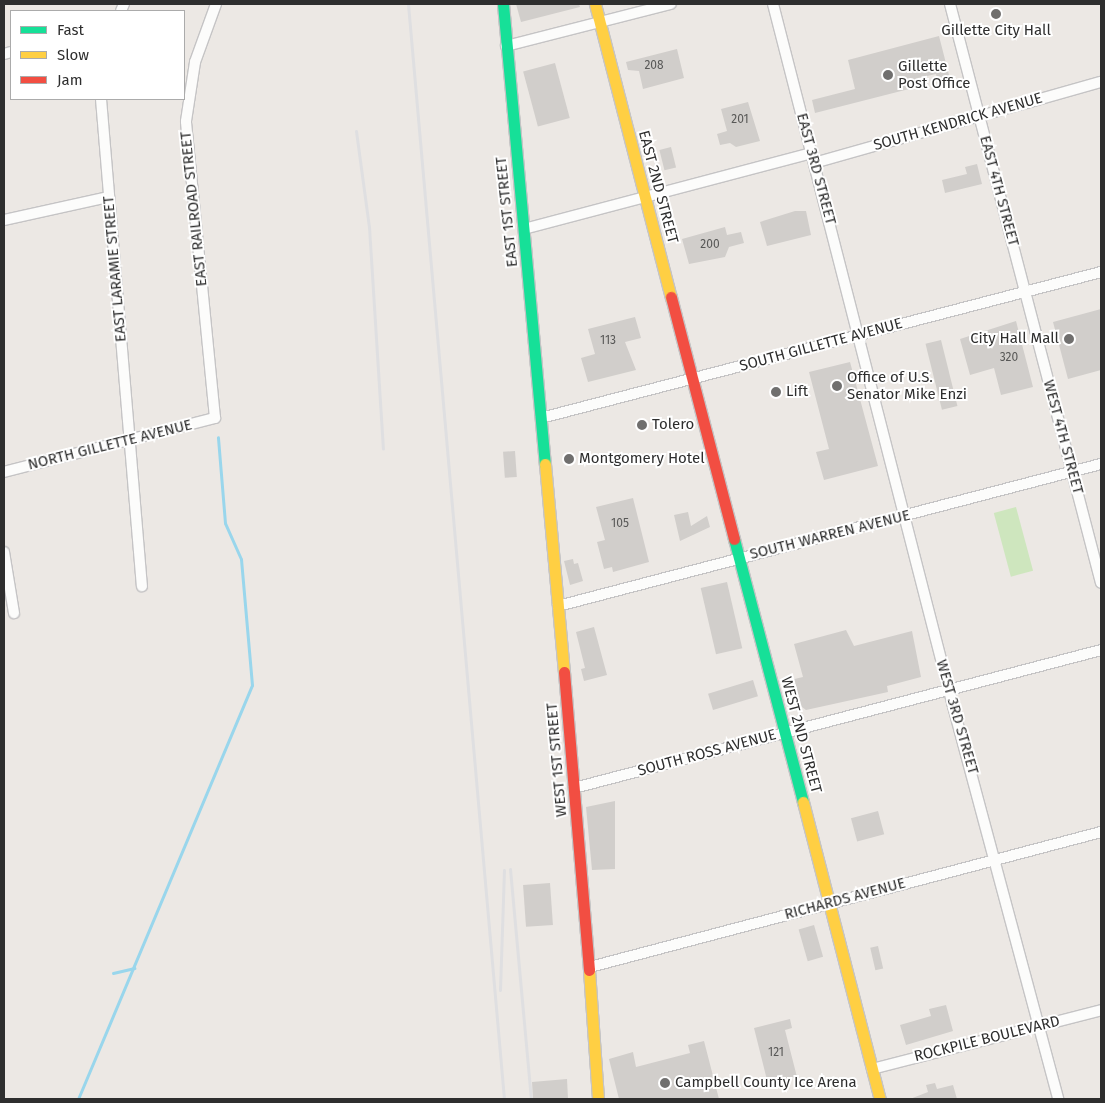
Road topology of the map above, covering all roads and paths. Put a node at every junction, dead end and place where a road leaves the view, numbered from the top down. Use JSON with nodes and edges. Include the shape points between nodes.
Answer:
{"nodes":[{"id":1,"x":216,"y":4,"type":"edge"},
{"id":2,"x":503,"y":4,"type":"edge"},
{"id":3,"x":596,"y":4,"type":"edge"},
{"id":4,"x":671,"y":4,"type":"edge"},
{"id":5,"x":773,"y":4,"type":"edge"},
{"id":6,"x":950,"y":4,"type":"edge"},
{"id":7,"x":600,"y":22,"type":"junction"},
{"id":8,"x":506,"y":46,"type":"junction"},
{"id":9,"x":1101,"y":82,"type":"edge"},
{"id":10,"x":101,"y":100,"type":"edge"},
{"id":11,"x":979,"y":116,"type":"junction"},
{"id":12,"x":813,"y":158,"type":"junction"},
{"id":13,"x":108,"y":197,"type":"junction"},
{"id":14,"x":646,"y":198,"type":"junction"},
{"id":15,"x":4,"y":220,"type":"edge"},
{"id":16,"x":524,"y":229,"type":"junction"},
{"id":17,"x":1101,"y":272,"type":"edge"},
{"id":18,"x":1025,"y":292,"type":"junction"},
{"id":19,"x":859,"y":335,"type":"junction"},
{"id":20,"x":692,"y":378,"type":"junction"},
{"id":21,"x":215,"y":418,"type":"joint"},
{"id":22,"x":541,"y":418,"type":"junction"},
{"id":23,"x":130,"y":440,"type":"junction"},
{"id":24,"x":1101,"y":464,"type":"edge"},
{"id":25,"x":1072,"y":471,"type":"junction"},
{"id":26,"x":4,"y":472,"type":"edge"},
{"id":27,"x":904,"y":516,"type":"junction"},
{"id":28,"x":4,"y":552,"type":"edge"},
{"id":29,"x":740,"y":557,"type":"junction"},
{"id":30,"x":1101,"y":583,"type":"edge"},
{"id":31,"x":142,"y":586,"type":"dead end"},
{"id":32,"x":558,"y":606,"type":"junction"},
{"id":33,"x":14,"y":612,"type":"dead end"},
{"id":34,"x":1101,"y":650,"type":"edge"},
{"id":35,"x":948,"y":689,"type":"junction"},
{"id":36,"x":785,"y":733,"type":"junction"},
{"id":37,"x":574,"y":788,"type":"junction"},
{"id":38,"x":1101,"y":832,"type":"edge"},
{"id":39,"x":995,"y":859,"type":"junction"},
{"id":40,"x":831,"y":903,"type":"junction"},
{"id":41,"x":590,"y":967,"type":"junction"},
{"id":42,"x":1101,"y":1010,"type":"edge"},
{"id":43,"x":1039,"y":1026,"type":"junction"},
{"id":44,"x":872,"y":1069,"type":"junction"},
{"id":45,"x":598,"y":1099,"type":"edge"},
{"id":46,"x":880,"y":1099,"type":"edge"},
{"id":47,"x":1058,"y":1099,"type":"edge"}],
"edges":[{"from":1,"to":21,"type":"street","name":"EAST RAILROAD STREET","via":[[195,62],[186,121]]},
{"from":2,"to":8,"type":"main road","name":"EAST 1ST STREET"},
{"from":3,"to":7,"type":"main road","name":"EAST 2ND STREET"},
{"from":4,"to":7,"type":"street"},
{"from":5,"to":12,"type":"street","name":"EAST 3RD STREET"},
{"from":6,"to":11,"type":"street","name":"EAST 4TH STREET"},
{"from":7,"to":8,"type":"street"},
{"from":7,"to":14,"type":"main road","name":"EAST 2ND STREET"},
{"from":8,"to":16,"type":"main road","name":"EAST 1ST STREET"},
{"from":9,"to":11,"type":"street","name":"SOUTH KENDRICK AVENUE"},
{"from":10,"to":13,"type":"street","name":"EAST LARAMIE STREET"},
{"from":11,"to":12,"type":"street","name":"SOUTH KENDRICK AVENUE"},
{"from":11,"to":18,"type":"street","name":"EAST 4TH STREET"},
{"from":12,"to":14,"type":"street","name":"SOUTH KENDRICK AVENUE"},
{"from":12,"to":19,"type":"street","name":"EAST 3RD STREET"},
{"from":13,"to":15,"type":"street"},
{"from":13,"to":23,"type":"street","name":"EAST LARAMIE STREET"},
{"from":14,"to":16,"type":"street","name":"SOUTH KENDRICK AVENUE"},
{"from":14,"to":20,"type":"main road","name":"EAST 2ND STREET"},
{"from":16,"to":22,"type":"main road","name":"EAST 1ST STREET"},
{"from":17,"to":18,"type":"street","name":"SOUTH GILLETTE AVENUE"},
{"from":18,"to":19,"type":"street","name":"SOUTH GILLETTE AVENUE"},
{"from":18,"to":25,"type":"street","name":"WEST 4TH STREET"},
{"from":19,"to":20,"type":"street","name":"SOUTH GILLETTE AVENUE"},
{"from":19,"to":27,"type":"street","name":"WEST 3RD STREET"},
{"from":20,"to":22,"type":"street","name":"SOUTH GILLETTE AVENUE"},
{"from":20,"to":29,"type":"main road","name":"WEST 2ND STREET"},
{"from":21,"to":23,"type":"street","name":"NORTH GILLETTE AVENUE"},
{"from":22,"to":32,"type":"main road","name":"WEST 1ST STREET"},
{"from":23,"to":26,"type":"street","name":"NORTH GILLETTE AVENUE"},
{"from":23,"to":31,"type":"street","name":"EAST LARAMIE STREET"},
{"from":24,"to":25,"type":"street","name":"SOUTH WARREN AVENUE"},
{"from":25,"to":27,"type":"street","name":"SOUTH WARREN AVENUE"},
{"from":25,"to":30,"type":"street","name":"WEST 4TH STREET"},
{"from":27,"to":29,"type":"street","name":"SOUTH WARREN AVENUE"},
{"from":27,"to":35,"type":"street","name":"WEST 3RD STREET"},
{"from":28,"to":33,"type":"street"},
{"from":29,"to":32,"type":"street","name":"SOUTH WARREN AVENUE"},
{"from":29,"to":36,"type":"main road","name":"WEST 2ND STREET"},
{"from":32,"to":37,"type":"main road","name":"WEST 1ST STREET"},
{"from":34,"to":35,"type":"street","name":"SOUTH ROSS AVENUE"},
{"from":35,"to":36,"type":"street","name":"SOUTH ROSS AVENUE"},
{"from":35,"to":39,"type":"street","name":"WEST 3RD STREET"},
{"from":36,"to":37,"type":"street","name":"SOUTH ROSS AVENUE"},
{"from":36,"to":40,"type":"main road","name":"WEST 2ND STREET"},
{"from":37,"to":41,"type":"main road","name":"WEST 1ST STREET"},
{"from":38,"to":39,"type":"street","name":"RICHARDS AVENUE"},
{"from":39,"to":40,"type":"street","name":"RICHARDS AVENUE"},
{"from":39,"to":43,"type":"street","name":"WEST 3RD STREET"},
{"from":40,"to":41,"type":"street","name":"RICHARDS AVENUE"},
{"from":40,"to":44,"type":"main road","name":"WEST 2ND STREET"},
{"from":41,"to":45,"type":"main road","name":"WEST 1ST STREET"},
{"from":42,"to":43,"type":"street","name":"ROCKPILE BOULEVARD"},
{"from":43,"to":44,"type":"street","name":"ROCKPILE BOULEVARD"},
{"from":43,"to":47,"type":"street","name":"WEST 3RD STREET"},
{"from":44,"to":46,"type":"main road","name":"WEST 2ND STREET"}]}
